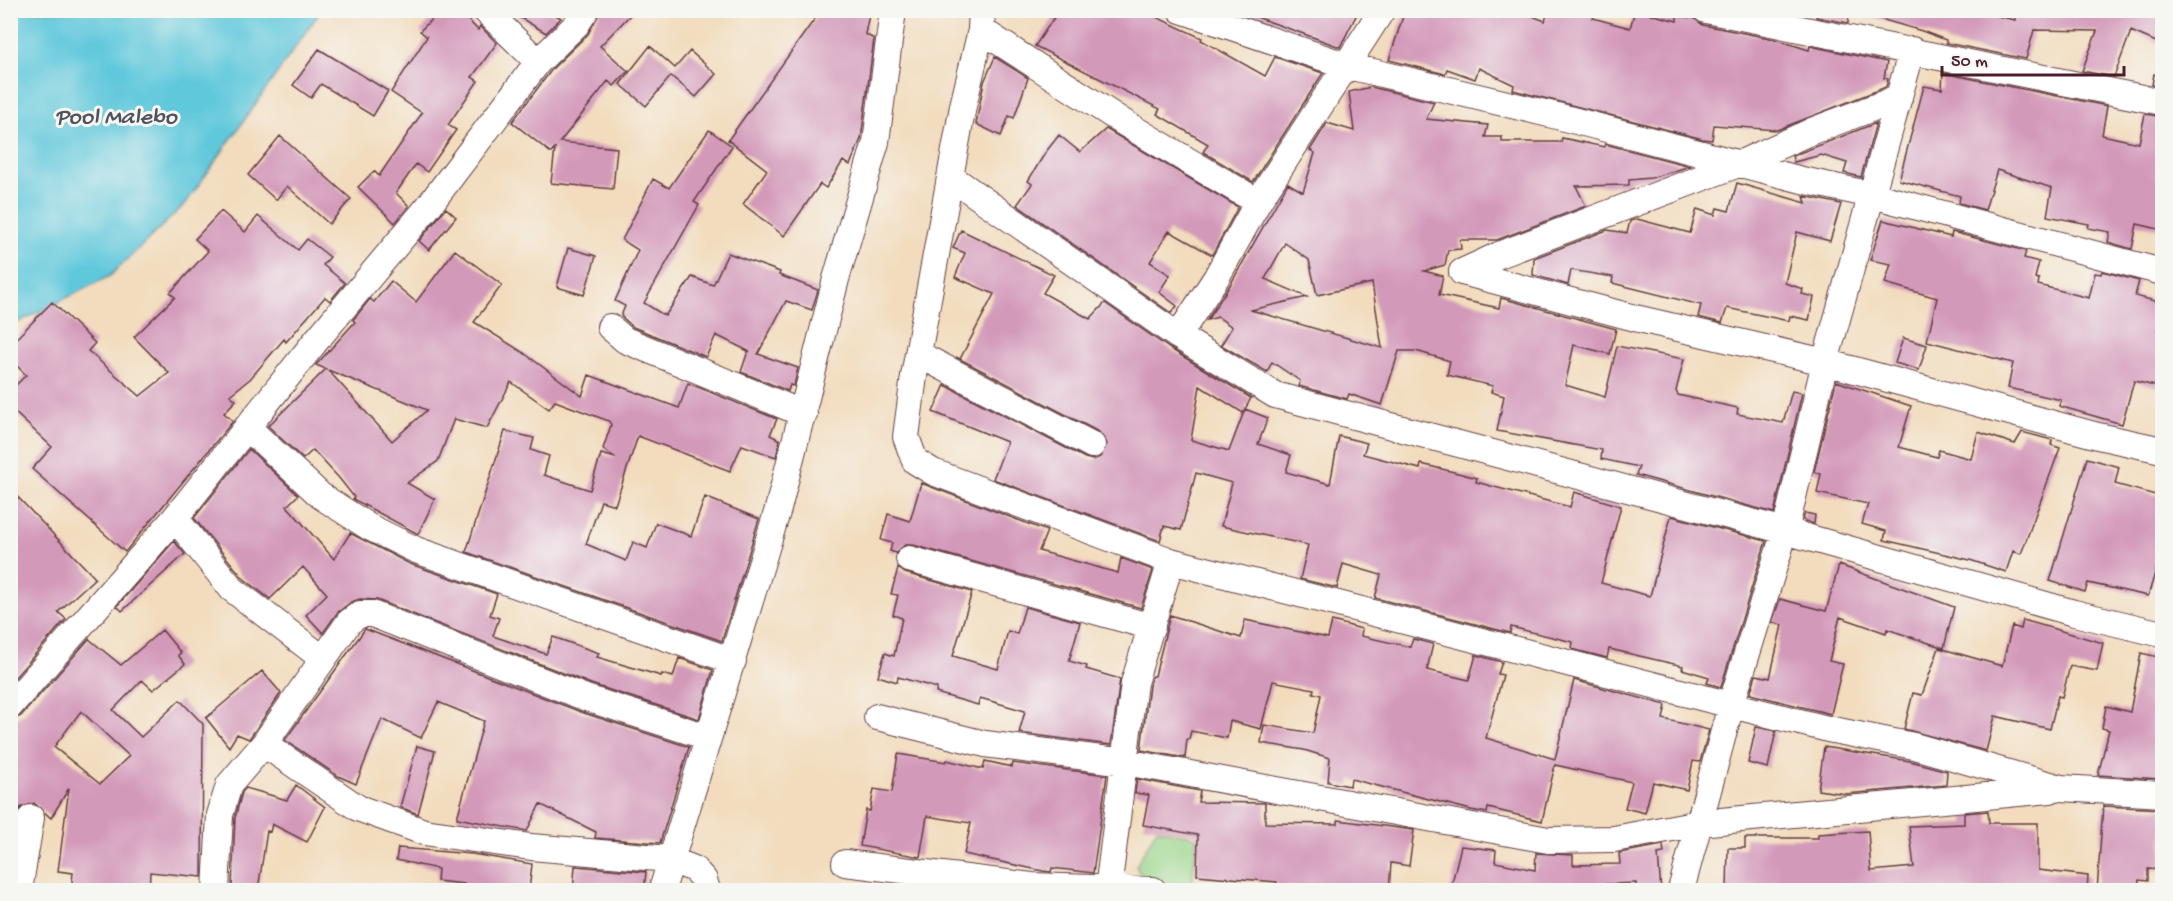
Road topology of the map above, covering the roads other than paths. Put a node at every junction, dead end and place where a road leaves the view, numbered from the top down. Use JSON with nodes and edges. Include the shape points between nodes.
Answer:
{"nodes":[{"id":1,"x":485,"y":10,"type":"edge"},
{"id":2,"x":586,"y":10,"type":"edge"},
{"id":3,"x":893,"y":10,"type":"edge"},
{"id":4,"x":1181,"y":10,"type":"edge"},
{"id":5,"x":1382,"y":10,"type":"edge"},
{"id":6,"x":1706,"y":10,"type":"edge"},
{"id":7,"x":981,"y":20,"type":"edge"},
{"id":8,"x":1812,"y":20,"type":"edge"},
{"id":9,"x":1912,"y":50,"type":"junction"},
{"id":10,"x":538,"y":62,"type":"junction"},
{"id":11,"x":1348,"y":66,"type":"junction"},
{"id":12,"x":1899,"y":98,"type":"junction"},
{"id":13,"x":2163,"y":102,"type":"edge"},
{"id":14,"x":1741,"y":163,"type":"junction"},
{"id":15,"x":952,"y":178,"type":"junction"},
{"id":16,"x":1872,"y":195,"type":"junction"},
{"id":17,"x":1258,"y":202,"type":"junction"},
{"id":18,"x":2163,"y":273,"type":"edge"},
{"id":19,"x":610,"y":327,"type":"dead end"},
{"id":20,"x":1178,"y":336,"type":"junction"},
{"id":21,"x":918,"y":354,"type":"junction"},
{"id":22,"x":1825,"y":362,"type":"junction"},
{"id":23,"x":804,"y":414,"type":"junction"},
{"id":24,"x":247,"y":427,"type":"junction"},
{"id":25,"x":1092,"y":445,"type":"dead end"},
{"id":26,"x":2163,"y":450,"type":"edge"},
{"id":27,"x":175,"y":518,"type":"junction"},
{"id":28,"x":1785,"y":531,"type":"junction"},
{"id":29,"x":909,"y":559,"type":"dead end"},
{"id":30,"x":1171,"y":561,"type":"junction"},
{"id":31,"x":1152,"y":627,"type":"junction"},
{"id":32,"x":2163,"y":634,"type":"edge"},
{"id":33,"x":322,"y":658,"type":"junction"},
{"id":34,"x":733,"y":661,"type":"junction"},
{"id":35,"x":1731,"y":705,"type":"junction"},
{"id":36,"x":10,"y":706,"type":"edge"},
{"id":37,"x":877,"y":717,"type":"dead end"},
{"id":38,"x":707,"y":737,"type":"junction"},
{"id":39,"x":264,"y":744,"type":"junction"},
{"id":40,"x":1125,"y":762,"type":"junction"},
{"id":41,"x":2061,"y":788,"type":"junction"},
{"id":42,"x":2163,"y":794,"type":"edge"},
{"id":43,"x":31,"y":818,"type":"dead end"},
{"id":44,"x":1700,"y":823,"type":"junction"},
{"id":45,"x":669,"y":860,"type":"junction"},
{"id":46,"x":844,"y":863,"type":"dead end"},
{"id":47,"x":1108,"y":889,"type":"edge"},
{"id":48,"x":19,"y":891,"type":"edge"},
{"id":49,"x":216,"y":891,"type":"edge"},
{"id":50,"x":662,"y":891,"type":"edge"},
{"id":51,"x":707,"y":891,"type":"edge"},
{"id":52,"x":1153,"y":891,"type":"edge"},
{"id":53,"x":1681,"y":891,"type":"edge"}],
"edges":[{"from":1,"to":10,"type":"street"},
{"from":2,"to":10,"type":"street"},
{"from":3,"to":23,"type":"street","via":[[876,142],[836,279]]},
{"from":4,"to":11,"type":"street"},
{"from":5,"to":11,"type":"street"},
{"from":6,"to":8,"type":"street"},
{"from":7,"to":15,"type":"street"},
{"from":7,"to":17,"type":"street","via":[[1126,124]]},
{"from":8,"to":9,"type":"street"},
{"from":9,"to":12,"type":"street"},
{"from":9,"to":13,"type":"street"},
{"from":10,"to":24,"type":"street","via":[[428,207]]},
{"from":11,"to":14,"type":"street"},
{"from":11,"to":17,"type":"street"},
{"from":12,"to":14,"type":"street"},
{"from":12,"to":16,"type":"street"},
{"from":14,"to":16,"type":"street"},
{"from":14,"to":22,"type":"street","via":[[1462,272],[1635,318]]},
{"from":15,"to":20,"type":"street"},
{"from":15,"to":21,"type":"street"},
{"from":16,"to":18,"type":"street"},
{"from":16,"to":22,"type":"street"},
{"from":17,"to":20,"type":"street"},
{"from":19,"to":23,"type":"street","via":[[625,340]]},
{"from":20,"to":28,"type":"street","via":[[1275,395]]},
{"from":21,"to":25,"type":"street"},
{"from":21,"to":30,"type":"street","via":[[906,437],[915,461],[933,472]]},
{"from":22,"to":26,"type":"street"},
{"from":22,"to":28,"type":"street"},
{"from":23,"to":34,"type":"street"},
{"from":24,"to":27,"type":"street"},
{"from":24,"to":34,"type":"street","via":[[321,496],[369,527],[416,550]]},
{"from":27,"to":33,"type":"street","via":[[232,589]]},
{"from":27,"to":36,"type":"street"},
{"from":28,"to":32,"type":"street","via":[[2074,613]]},
{"from":28,"to":35,"type":"street"},
{"from":29,"to":31,"type":"street"},
{"from":30,"to":31,"type":"street"},
{"from":30,"to":35,"type":"street"},
{"from":31,"to":40,"type":"street","via":[[1134,683]]},
{"from":33,"to":38,"type":"street","via":[[349,622],[360,614],[372,614],[586,698]]},
{"from":33,"to":39,"type":"street"},
{"from":34,"to":38,"type":"street"},
{"from":35,"to":41,"type":"street","via":[[1914,746]]},
{"from":35,"to":44,"type":"street"},
{"from":37,"to":40,"type":"street","via":[[985,744]]},
{"from":38,"to":45,"type":"street"},
{"from":39,"to":45,"type":"street","via":[[358,808],[424,832]]},
{"from":39,"to":49,"type":"street","via":[[229,785],[220,815]]},
{"from":40,"to":44,"type":"street","via":[[1548,840],[1614,839]]},
{"from":40,"to":47,"type":"street"},
{"from":41,"to":42,"type":"street"},
{"from":41,"to":44,"type":"street"},
{"from":43,"to":48,"type":"street"},
{"from":44,"to":53,"type":"street"},
{"from":45,"to":50,"type":"street"},
{"from":45,"to":51,"type":"street","via":[[694,869],[704,880]]},
{"from":46,"to":47,"type":"street","via":[[1032,886]]},
{"from":47,"to":52,"type":"street"}]}
